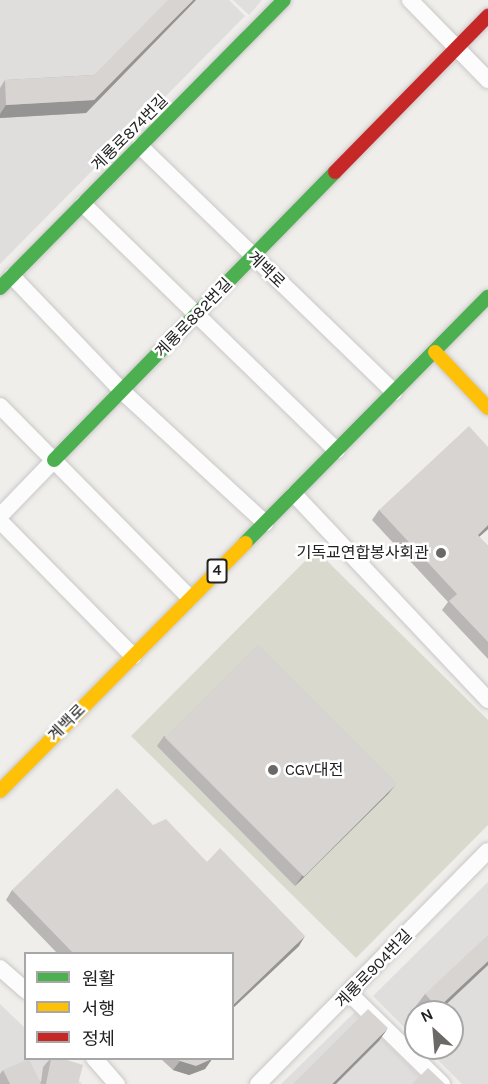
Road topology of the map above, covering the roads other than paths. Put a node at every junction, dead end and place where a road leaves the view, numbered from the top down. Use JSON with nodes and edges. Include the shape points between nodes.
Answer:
{"nodes":[{"id":1,"x":284,"y":0,"type":"edge"},
{"id":2,"x":410,"y":0,"type":"edge"},
{"id":3,"x":488,"y":16,"type":"edge"},
{"id":4,"x":458,"y":47,"type":"junction"},
{"id":5,"x":488,"y":80,"type":"edge"},
{"id":6,"x":140,"y":146,"type":"junction"},
{"id":7,"x":83,"y":204,"type":"junction"},
{"id":8,"x":252,"y":257,"type":"junction"},
{"id":9,"x":6,"y":282,"type":"edge"},
{"id":10,"x":488,"y":297,"type":"edge"},
{"id":11,"x":197,"y":315,"type":"junction"},
{"id":12,"x":435,"y":352,"type":"junction"},
{"id":13,"x":122,"y":391,"type":"junction"},
{"id":14,"x":394,"y":392,"type":"junction"},
{"id":15,"x":0,"y":406,"type":"edge"},
{"id":16,"x":488,"y":408,"type":"edge"},
{"id":17,"x":337,"y":451,"type":"junction"},
{"id":18,"x":54,"y":460,"type":"junction"},
{"id":19,"x":294,"y":494,"type":"junction"},
{"id":20,"x":0,"y":516,"type":"edge"},
{"id":21,"x":0,"y":521,"type":"edge"},
{"id":22,"x":265,"y":523,"type":"junction"},
{"id":23,"x":190,"y":598,"type":"junction"},
{"id":24,"x":133,"y":656,"type":"junction"},
{"id":25,"x":488,"y":700,"type":"edge"},
{"id":26,"x":0,"y":790,"type":"edge"},
{"id":27,"x":488,"y":851,"type":"edge"},
{"id":28,"x":0,"y":968,"type":"edge"},
{"id":29,"x":24,"y":989,"type":"edge"},
{"id":30,"x":350,"y":994,"type":"junction"},
{"id":31,"x":95,"y":1060,"type":"edge"},
{"id":32,"x":117,"y":1084,"type":"edge"},
{"id":33,"x":258,"y":1084,"type":"edge"},
{"id":34,"x":442,"y":1084,"type":"edge"}],
"edges":[{"from":1,"to":6,"type":"street","name":"계룡로874번길"},
{"from":2,"to":4,"type":"street"},
{"from":3,"to":4,"type":"street","name":"계룡로882번길"},
{"from":4,"to":5,"type":"street"},
{"from":4,"to":8,"type":"street","name":"계룡로882번길"},
{"from":6,"to":7,"type":"street","name":"계룡로874번길"},
{"from":6,"to":8,"type":"street","name":"계백로"},
{"from":7,"to":9,"type":"street","name":"계룡로874번길"},
{"from":7,"to":11,"type":"street"},
{"from":8,"to":11,"type":"street","name":"계룡로882번길"},
{"from":8,"to":14,"type":"street","name":"계백로"},
{"from":9,"to":13,"type":"street"},
{"from":10,"to":12,"type":"street","name":"계백로","number":"4"},
{"from":11,"to":13,"type":"street","name":"계룡로882번길"},
{"from":11,"to":17,"type":"street"},
{"from":12,"to":14,"type":"street","name":"계백로","number":"4"},
{"from":12,"to":16,"type":"street"},
{"from":13,"to":18,"type":"street","name":"계룡로882번길"},
{"from":13,"to":22,"type":"street"},
{"from":14,"to":17,"type":"street","name":"계백로","number":"4"},
{"from":15,"to":18,"type":"street"},
{"from":17,"to":19,"type":"street","name":"계백로","number":"4"},
{"from":18,"to":20,"type":"street","name":"계룡로882번길"},
{"from":18,"to":23,"type":"street"},
{"from":19,"to":22,"type":"street","name":"계백로","number":"4"},
{"from":19,"to":25,"type":"street"},
{"from":21,"to":24,"type":"street"},
{"from":22,"to":23,"type":"street","name":"계백로","number":"4"},
{"from":23,"to":24,"type":"street","name":"계백로","number":"4"},
{"from":24,"to":26,"type":"street","name":"계백로","number":"4"},
{"from":27,"to":30,"type":"street","name":"계룡로904번길"},
{"from":28,"to":29,"type":"street"},
{"from":30,"to":33,"type":"street","name":"계룡로904번길"},
{"from":30,"to":34,"type":"street"},
{"from":31,"to":32,"type":"street"}]}
